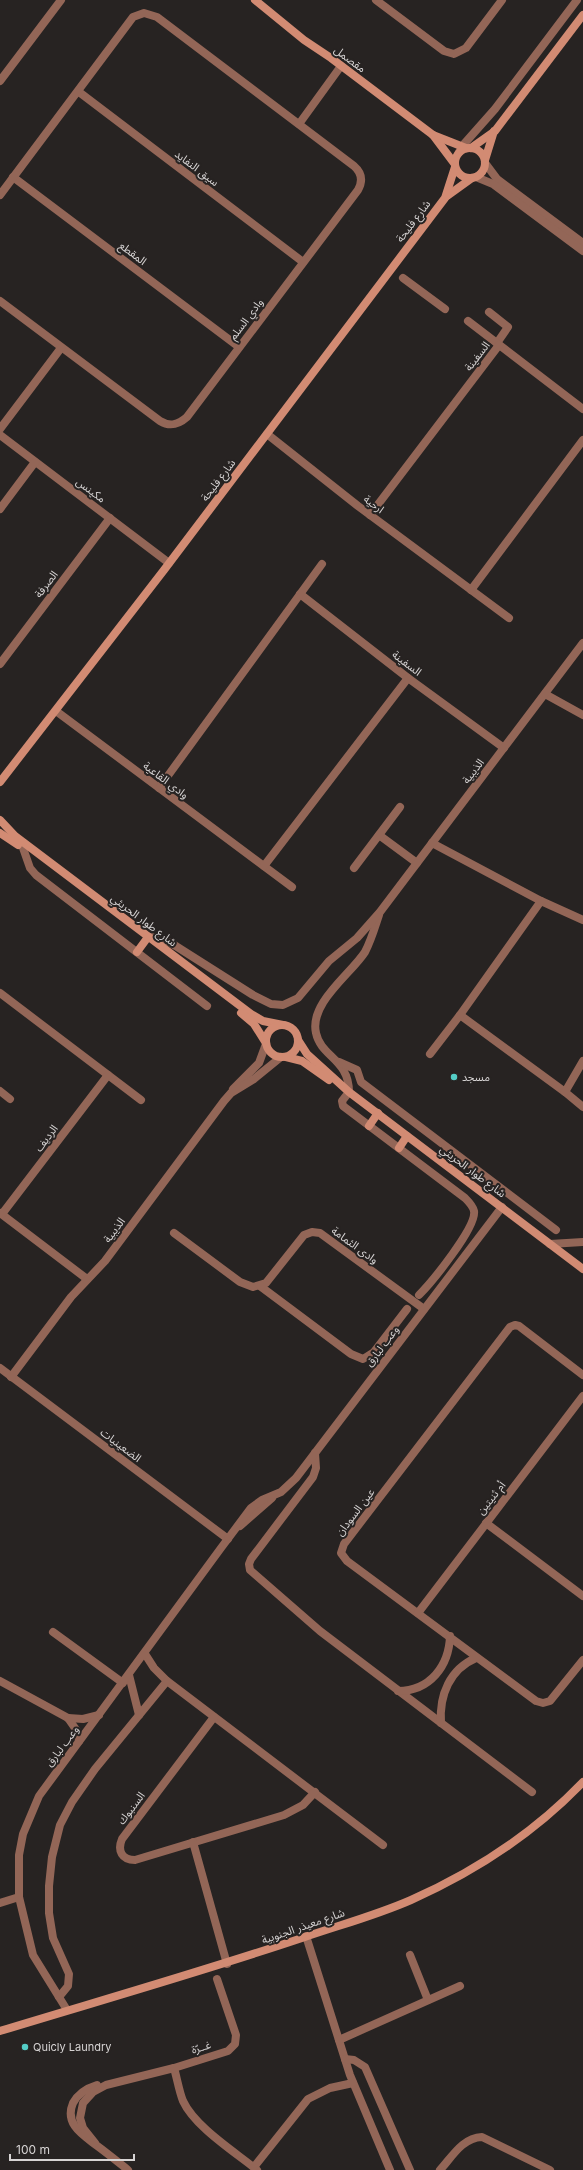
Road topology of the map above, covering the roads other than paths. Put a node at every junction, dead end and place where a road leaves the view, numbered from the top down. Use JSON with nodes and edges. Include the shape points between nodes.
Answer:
{"nodes":[{"id":1,"x":61,"y":0,"type":"edge"},
{"id":2,"x":255,"y":0,"type":"edge"},
{"id":3,"x":502,"y":0,"type":"edge"},
{"id":4,"x":577,"y":0,"type":"edge"},
{"id":5,"x":380,"y":1,"type":"edge"},
{"id":6,"x":583,"y":15,"type":"edge"},
{"id":7,"x":341,"y":66,"type":"junction"},
{"id":8,"x":0,"y":82,"type":"edge"},
{"id":9,"x":79,"y":92,"type":"junction"},
{"id":10,"x":300,"y":124,"type":"junction"},
{"id":11,"x":495,"y":131,"type":"junction"},
{"id":12,"x":433,"y":135,"type":"junction"},
{"id":13,"x":464,"y":149,"type":"junction"},
{"id":14,"x":485,"y":162,"type":"junction"},
{"id":15,"x":455,"y":165,"type":"junction"},
{"id":16,"x":13,"y":177,"type":"junction"},
{"id":17,"x":474,"y":178,"type":"junction"},
{"id":18,"x":0,"y":195,"type":"edge"},
{"id":19,"x":444,"y":198,"type":"junction"},
{"id":20,"x":583,"y":243,"type":"edge"},
{"id":21,"x":583,"y":251,"type":"edge"},
{"id":22,"x":303,"y":262,"type":"junction"},
{"id":23,"x":403,"y":278,"type":"dead end"},
{"id":24,"x":0,"y":301,"type":"edge"},
{"id":25,"x":446,"y":309,"type":"dead end"},
{"id":26,"x":489,"y":312,"type":"dead end"},
{"id":27,"x":468,"y":321,"type":"dead end"},
{"id":28,"x":498,"y":344,"type":"junction"},
{"id":29,"x":239,"y":347,"type":"junction"},
{"id":30,"x":61,"y":348,"type":"junction"},
{"id":31,"x":583,"y":408,"type":"edge"},
{"id":32,"x":0,"y":429,"type":"edge"},
{"id":33,"x":267,"y":434,"type":"junction"},
{"id":34,"x":0,"y":435,"type":"edge"},
{"id":35,"x":583,"y":440,"type":"edge"},
{"id":36,"x":35,"y":462,"type":"junction"},
{"id":37,"x":0,"y":508,"type":"edge"},
{"id":38,"x":370,"y":515,"type":"junction"},
{"id":39,"x":110,"y":518,"type":"junction"},
{"id":40,"x":169,"y":563,"type":"junction"},
{"id":41,"x":322,"y":564,"type":"dead end"},
{"id":42,"x":471,"y":590,"type":"junction"},
{"id":43,"x":300,"y":594,"type":"junction"},
{"id":44,"x":509,"y":618,"type":"dead end"},
{"id":45,"x":583,"y":643,"type":"edge"},
{"id":46,"x":0,"y":664,"type":"edge"},
{"id":47,"x":408,"y":678,"type":"junction"},
{"id":48,"x":545,"y":694,"type":"junction"},
{"id":49,"x":56,"y":711,"type":"junction"},
{"id":50,"x":583,"y":716,"type":"edge"},
{"id":51,"x":504,"y":748,"type":"junction"},
{"id":52,"x":7,"y":774,"type":"junction"},
{"id":53,"x":0,"y":782,"type":"edge"},
{"id":54,"x":159,"y":788,"type":"junction"},
{"id":55,"x":0,"y":789,"type":"edge"},
{"id":56,"x":400,"y":807,"type":"dead end"},
{"id":57,"x":0,"y":820,"type":"edge"},
{"id":58,"x":0,"y":833,"type":"edge"},
{"id":59,"x":379,"y":835,"type":"junction"},
{"id":60,"x":432,"y":843,"type":"junction"},
{"id":61,"x":23,"y":848,"type":"junction"},
{"id":62,"x":417,"y":863,"type":"junction"},
{"id":63,"x":264,"y":866,"type":"junction"},
{"id":64,"x":354,"y":868,"type":"dead end"},
{"id":65,"x":292,"y":887,"type":"dead end"},
{"id":66,"x":541,"y":901,"type":"junction"},
{"id":67,"x":380,"y":912,"type":"junction"},
{"id":68,"x":582,"y":918,"type":"edge"},
{"id":69,"x":357,"y":938,"type":"junction"},
{"id":70,"x":146,"y":939,"type":"junction"},
{"id":71,"x":367,"y":947,"type":"junction"},
{"id":72,"x":137,"y":952,"type":"junction"},
{"id":73,"x":0,"y":993,"type":"edge"},
{"id":74,"x":207,"y":1006,"type":"dead end"},
{"id":75,"x":460,"y":1015,"type":"junction"},
{"id":76,"x":283,"y":1025,"type":"junction"},
{"id":77,"x":298,"y":1040,"type":"junction"},
{"id":78,"x":266,"y":1043,"type":"junction"},
{"id":79,"x":430,"y":1054,"type":"dead end"},
{"id":80,"x":283,"y":1057,"type":"junction"},
{"id":81,"x":583,"y":1061,"type":"edge"},
{"id":82,"x":339,"y":1062,"type":"junction"},
{"id":83,"x":108,"y":1075,"type":"junction"},
{"id":84,"x":0,"y":1092,"type":"edge"},
{"id":85,"x":349,"y":1092,"type":"junction"},
{"id":86,"x":565,"y":1092,"type":"junction"},
{"id":87,"x":231,"y":1093,"type":"junction"},
{"id":88,"x":10,"y":1099,"type":"dead end"},
{"id":89,"x":141,"y":1100,"type":"dead end"},
{"id":90,"x":583,"y":1107,"type":"edge"},
{"id":91,"x":378,"y":1113,"type":"junction"},
{"id":92,"x":369,"y":1126,"type":"junction"},
{"id":93,"x":408,"y":1136,"type":"junction"},
{"id":94,"x":399,"y":1148,"type":"junction"},
{"id":95,"x":502,"y":1206,"type":"junction"},
{"id":96,"x":1,"y":1214,"type":"edge"},
{"id":97,"x":556,"y":1230,"type":"dead end"},
{"id":98,"x":174,"y":1233,"type":"dead end"},
{"id":99,"x":583,"y":1242,"type":"edge"},
{"id":100,"x":550,"y":1244,"type":"junction"},
{"id":101,"x":583,"y":1269,"type":"edge"},
{"id":102,"x":88,"y":1279,"type":"junction"},
{"id":103,"x":260,"y":1286,"type":"junction"},
{"id":104,"x":419,"y":1295,"type":"dead end"},
{"id":105,"x":407,"y":1309,"type":"dead end"},
{"id":106,"x":424,"y":1309,"type":"junction"},
{"id":107,"x":0,"y":1368,"type":"edge"},
{"id":108,"x":583,"y":1375,"type":"edge"},
{"id":109,"x":11,"y":1377,"type":"junction"},
{"id":110,"x":583,"y":1396,"type":"edge"},
{"id":111,"x":315,"y":1453,"type":"junction"},
{"id":112,"x":486,"y":1523,"type":"junction"},
{"id":113,"x":228,"y":1539,"type":"junction"},
{"id":114,"x":583,"y":1596,"type":"edge"},
{"id":115,"x":418,"y":1613,"type":"junction"},
{"id":116,"x":53,"y":1632,"type":"dead end"},
{"id":117,"x":450,"y":1636,"type":"junction"},
{"id":118,"x":145,"y":1654,"type":"junction"},
{"id":119,"x":476,"y":1658,"type":"junction"},
{"id":120,"x":583,"y":1660,"type":"edge"},
{"id":121,"x":439,"y":1672,"type":"junction"},
{"id":122,"x":129,"y":1675,"type":"junction"},
{"id":123,"x":450,"y":1680,"type":"junction"},
{"id":124,"x":0,"y":1681,"type":"edge"},
{"id":125,"x":167,"y":1681,"type":"junction"},
{"id":126,"x":123,"y":1683,"type":"junction"},
{"id":127,"x":398,"y":1691,"type":"junction"},
{"id":128,"x":99,"y":1715,"type":"junction"},
{"id":129,"x":139,"y":1715,"type":"junction"},
{"id":130,"x":214,"y":1716,"type":"junction"},
{"id":131,"x":68,"y":1718,"type":"junction"},
{"id":132,"x":440,"y":1723,"type":"junction"},
{"id":133,"x":79,"y":1741,"type":"junction"},
{"id":134,"x":582,"y":1785,"type":"edge"},
{"id":135,"x":315,"y":1792,"type":"junction"},
{"id":136,"x":532,"y":1792,"type":"dead end"},
{"id":137,"x":193,"y":1842,"type":"junction"},
{"id":138,"x":383,"y":1844,"type":"dead end"},
{"id":139,"x":19,"y":1897,"type":"junction"},
{"id":140,"x":0,"y":1903,"type":"edge"},
{"id":141,"x":306,"y":1936,"type":"junction"},
{"id":142,"x":410,"y":1955,"type":"dead end"},
{"id":143,"x":228,"y":1964,"type":"junction"},
{"id":144,"x":217,"y":1979,"type":"dead end"},
{"id":145,"x":460,"y":1986,"type":"dead end"},
{"id":146,"x":60,"y":1997,"type":"junction"},
{"id":147,"x":428,"y":2000,"type":"junction"},
{"id":148,"x":67,"y":2010,"type":"junction"},
{"id":149,"x":0,"y":2031,"type":"edge"},
{"id":150,"x":339,"y":2040,"type":"junction"},
{"id":151,"x":345,"y":2059,"type":"junction"},
{"id":152,"x":174,"y":2068,"type":"junction"},
{"id":153,"x":353,"y":2083,"type":"junction"},
{"id":154,"x":256,"y":2169,"type":"edge"},
{"id":155,"x":128,"y":2170,"type":"edge"},
{"id":156,"x":390,"y":2170,"type":"edge"},
{"id":157,"x":410,"y":2170,"type":"edge"},
{"id":158,"x":440,"y":2170,"type":"edge"},
{"id":159,"x":550,"y":2170,"type":"edge"}],
"edges":[{"from":1,"to":8,"type":"street"},
{"from":2,"to":7,"type":"street","name":"مقصمل"},
{"from":3,"to":5,"type":"street","via":[[466,48],[454,54],[444,51]]},
{"from":4,"to":13,"type":"street"},
{"from":6,"to":11,"type":"street"},
{"from":7,"to":10,"type":"street"},
{"from":7,"to":12,"type":"street","name":"مقصمل"},
{"from":9,"to":10,"type":"street","name":"وادي السلم","via":[[132,18],[144,13],[157,17]]},
{"from":9,"to":16,"type":"street","name":"وادي السلم"},
{"from":9,"to":22,"type":"street","name":"سيق النفايد"},
{"from":10,"to":22,"type":"street","name":"وادي السلم","via":[[354,166],[362,180],[358,190]]},
{"from":11,"to":13,"type":"street"},
{"from":11,"to":14,"type":"street"},
{"from":12,"to":13,"type":"street","name":"مقصمل"},
{"from":12,"to":15,"type":"street","name":"مقصمل"},
{"from":13,"to":14,"type":"street","via":[[482,153]]},
{"from":13,"to":15,"type":"street"},
{"from":14,"to":17,"type":"street","via":[[483,172]]},
{"from":14,"to":20,"type":"street","via":[[497,179]]},
{"from":15,"to":17,"type":"street","via":[[463,177]]},
{"from":15,"to":19,"type":"street","name":"شارع فليحة"},
{"from":16,"to":18,"type":"street","name":"وادي السلم"},
{"from":16,"to":29,"type":"street","name":"المقطع"},
{"from":17,"to":19,"type":"street","name":"شارع فليحة"},
{"from":17,"to":21,"type":"street","via":[[493,184]]},
{"from":19,"to":33,"type":"street","name":"شارع فليحة"},
{"from":22,"to":29,"type":"street","name":"وادي السلم"},
{"from":23,"to":25,"type":"street"},
{"from":24,"to":30,"type":"street","name":"وادي السلم"},
{"from":26,"to":28,"type":"street","name":"السفينة","via":[[508,327]]},
{"from":27,"to":28,"type":"street"},
{"from":28,"to":31,"type":"street"},
{"from":28,"to":38,"type":"street","name":"السفينة"},
{"from":29,"to":30,"type":"street","name":"وادي السلم","via":[[187,417],[174,425],[160,421]]},
{"from":30,"to":32,"type":"street"},
{"from":33,"to":38,"type":"street","name":"ارحية"},
{"from":33,"to":40,"type":"street","name":"شارع فليحة"},
{"from":34,"to":36,"type":"street","name":"مكينس"},
{"from":35,"to":42,"type":"street"},
{"from":36,"to":37,"type":"street"},
{"from":36,"to":39,"type":"street","name":"مكينس"},
{"from":38,"to":42,"type":"street","name":"ارحية"},
{"from":39,"to":40,"type":"street","name":"مكينس"},
{"from":39,"to":46,"type":"street","name":"الصرفة"},
{"from":40,"to":49,"type":"street","name":"شارع فليحة"},
{"from":41,"to":43,"type":"street"},
{"from":42,"to":44,"type":"street","name":"ارحية"},
{"from":43,"to":47,"type":"street","name":"السفينة"},
{"from":43,"to":54,"type":"street"},
{"from":45,"to":48,"type":"street","name":"الذيبية"},
{"from":47,"to":51,"type":"street","name":"السفينة"},
{"from":47,"to":63,"type":"street"},
{"from":48,"to":50,"type":"street"},
{"from":48,"to":51,"type":"street","name":"الذيبية"},
{"from":49,"to":52,"type":"street","name":"شارع فليحة"},
{"from":49,"to":54,"type":"street","name":"وادي القاعية"},
{"from":51,"to":60,"type":"street","name":"الذيبية"},
{"from":52,"to":53,"type":"street","name":"شارع فليحة"},
{"from":52,"to":55,"type":"street","name":"شارع فليحة"},
{"from":54,"to":63,"type":"street","name":"وادي القاعية"},
{"from":56,"to":59,"type":"street"},
{"from":57,"to":70,"type":"street","name":"شارع طوار الحريثي","via":[[15,836]]},
{"from":58,"to":61,"type":"street","name":"شارع طوار الحريثي"},
{"from":59,"to":62,"type":"street"},
{"from":59,"to":64,"type":"street"},
{"from":60,"to":62,"type":"street","name":"الذيبية"},
{"from":60,"to":66,"type":"street"},
{"from":61,"to":70,"type":"street","name":"شارع طوار الحريثي"},
{"from":61,"to":72,"type":"street","via":[[30,868],[36,875]]},
{"from":62,"to":67,"type":"street","name":"الذيبية"},
{"from":63,"to":65,"type":"street","name":"وادي القاعية"},
{"from":66,"to":68,"type":"street"},
{"from":66,"to":75,"type":"street"},
{"from":67,"to":69,"type":"street","name":"الذيبية"},
{"from":67,"to":71,"type":"street","name":"الذيبية"},
{"from":69,"to":70,"type":"street","name":"الذيبية","via":[[334,956],[298,998],[288,1004],[277,1005],[239,988],[166,940]]},
{"from":69,"to":71,"type":"street"},
{"from":70,"to":72,"type":"street"},
{"from":70,"to":76,"type":"street","name":"شارع طوار الحريثي","via":[[251,1014],[270,1023]]},
{"from":70,"to":78,"type":"street","name":"شارع طوار الحريثي","via":[[248,1019]]},
{"from":71,"to":82,"type":"street","name":"الذيبية","via":[[315,1019],[319,1041]]},
{"from":72,"to":74,"type":"street"},
{"from":73,"to":83,"type":"street"},
{"from":75,"to":79,"type":"street"},
{"from":75,"to":86,"type":"street"},
{"from":76,"to":77,"type":"street","via":[[294,1031]]},
{"from":76,"to":78,"type":"street","via":[[271,1030]]},
{"from":77,"to":80,"type":"street","via":[[293,1052]]},
{"from":77,"to":85,"type":"street","name":"شارع طوار الحريثي","via":[[307,1054]]},
{"from":78,"to":80,"type":"street","via":[[270,1052]]},
{"from":78,"to":87,"type":"street","name":"الذيبية","via":[[259,1063],[238,1082]]},
{"from":80,"to":85,"type":"street","name":"شارع طوار الحريثي","via":[[302,1061]]},
{"from":80,"to":87,"type":"street","name":"الذيبية"},
{"from":81,"to":86,"type":"street"},
{"from":82,"to":85,"type":"street","name":"الذيبية","via":[[346,1073]]},
{"from":82,"to":97,"type":"street","via":[[357,1070],[362,1083]]},
{"from":83,"to":89,"type":"street"},
{"from":83,"to":96,"type":"street","name":"الرديف"},
{"from":84,"to":88,"type":"street"},
{"from":85,"to":91,"type":"street","name":"شارع طوار الحريثي"},
{"from":85,"to":92,"type":"street","via":[[342,1101],[343,1106]]},
{"from":86,"to":90,"type":"street"},
{"from":87,"to":102,"type":"street","name":"الذيبية","via":[[105,1261]]},
{"from":91,"to":92,"type":"street"},
{"from":91,"to":93,"type":"street","name":"شارع طوار الحريثي"},
{"from":92,"to":94,"type":"street"},
{"from":93,"to":94,"type":"street"},
{"from":93,"to":95,"type":"street","name":"شارع طوار الحريثي"},
{"from":94,"to":104,"type":"street","via":[[466,1198],[474,1210],[474,1217],[448,1260]]},
{"from":95,"to":100,"type":"street","name":"شارع طوار الحريثي"},
{"from":95,"to":106,"type":"street","name":"وعب لبارق"},
{"from":96,"to":102,"type":"street"},
{"from":98,"to":103,"type":"street","via":[[240,1282],[253,1287]]},
{"from":99,"to":100,"type":"street"},
{"from":100,"to":101,"type":"street","name":"شارع طوار الحريثي"},
{"from":102,"to":109,"type":"street","name":"الذيبية","via":[[71,1297]]},
{"from":103,"to":105,"type":"street","via":[[351,1354],[363,1359],[374,1352]]},
{"from":103,"to":106,"type":"street","name":"وادى الثمامة","via":[[270,1278],[304,1235],[320,1233]]},
{"from":106,"to":111,"type":"street","name":"وعب لبارق"},
{"from":107,"to":109,"type":"street","name":"الضعينيات"},
{"from":108,"to":115,"type":"street","name":"عين السودان","via":[[520,1326],[510,1327],[341,1548],[343,1558]]},
{"from":109,"to":113,"type":"street","name":"الضعينيات"},
{"from":110,"to":112,"type":"street","name":"أم ثنيتين"},
{"from":111,"to":113,"type":"street","name":"وعب لبارق","via":[[292,1483],[275,1495]]},
{"from":111,"to":127,"type":"street","via":[[316,1468],[313,1477],[251,1559],[250,1570],[320,1631]]},
{"from":112,"to":114,"type":"street"},
{"from":112,"to":115,"type":"street","name":"أم ثنيتين"},
{"from":113,"to":118,"type":"street","name":"وعب لبارق"},
{"from":115,"to":117,"type":"street","name":"عين السودان"},
{"from":116,"to":126,"type":"street"},
{"from":117,"to":119,"type":"street","name":"عين السودان"},
{"from":117,"to":121,"type":"street","via":[[448,1655]]},
{"from":118,"to":122,"type":"street","name":"وعب لبارق"},
{"from":118,"to":125,"type":"street"},
{"from":119,"to":120,"type":"street","name":"عين السودان","via":[[536,1702],[543,1703],[555,1696]]},
{"from":119,"to":123,"type":"street","via":[[458,1668]]},
{"from":121,"to":123,"type":"street"},
{"from":121,"to":127,"type":"street","via":[[424,1685],[412,1690]]},
{"from":122,"to":126,"type":"street","name":"وعب لبارق"},
{"from":122,"to":129,"type":"street"},
{"from":123,"to":132,"type":"street","via":[[442,1700]]},
{"from":124,"to":131,"type":"street"},
{"from":125,"to":129,"type":"street"},
{"from":125,"to":130,"type":"street"},
{"from":126,"to":128,"type":"street","name":"وعب لبارق"},
{"from":127,"to":132,"type":"street"},
{"from":128,"to":131,"type":"street","via":[[83,1719]]},
{"from":128,"to":133,"type":"street","name":"وعب لبارق"},
{"from":129,"to":146,"type":"street","via":[[72,1802],[57,1834],[50,1871],[49,1913],[53,1938],[66,1964],[69,1978],[66,1990]]},
{"from":130,"to":135,"type":"street"},
{"from":130,"to":137,"type":"street","name":"السنبوك","via":[[119,1845],[123,1857],[135,1860]]},
{"from":131,"to":133,"type":"street","via":[[77,1731]]},
{"from":132,"to":136,"type":"street"},
{"from":133,"to":139,"type":"street","name":"وعب لبارق","via":[[39,1796],[30,1814],[19,1855]]},
{"from":134,"to":141,"type":"street","name":"شارع معيذر الجنوبية","via":[[518,1838],[448,1882],[372,1915]]},
{"from":135,"to":137,"type":"street","name":"السنبوك","via":[[303,1806],[291,1813]]},
{"from":135,"to":138,"type":"street"},
{"from":137,"to":143,"type":"street"},
{"from":139,"to":140,"type":"street"},
{"from":139,"to":146,"type":"street","name":"وعب لبارق","via":[[33,1955]]},
{"from":141,"to":143,"type":"street","name":"شارع معيذر الجنوبية"},
{"from":141,"to":150,"type":"street"},
{"from":142,"to":147,"type":"street"},
{"from":143,"to":148,"type":"street","name":"شارع معيذر الجنوبية"},
{"from":144,"to":152,"type":"street","name":"غــرّة","via":[[236,2035],[235,2044],[228,2051]]},
{"from":145,"to":147,"type":"street"},
{"from":146,"to":148,"type":"street","name":"وعب لبارق"},
{"from":147,"to":150,"type":"street"},
{"from":148,"to":149,"type":"street","name":"شارع معيذر الجنوبية"},
{"from":150,"to":151,"type":"street"},
{"from":151,"to":153,"type":"street"},
{"from":151,"to":157,"type":"street","via":[[354,2060],[365,2067]]},
{"from":152,"to":154,"type":"street","via":[[183,2100],[190,2112]]},
{"from":152,"to":155,"type":"street","name":"غــرّة","via":[[106,2086],[89,2095],[81,2108],[83,2128],[95,2143]]},
{"from":153,"to":154,"type":"street","via":[[330,2088],[308,2099]]},
{"from":153,"to":156,"type":"street"},
{"from":158,"to":159,"type":"street","via":[[465,2142],[482,2137]]}]}
